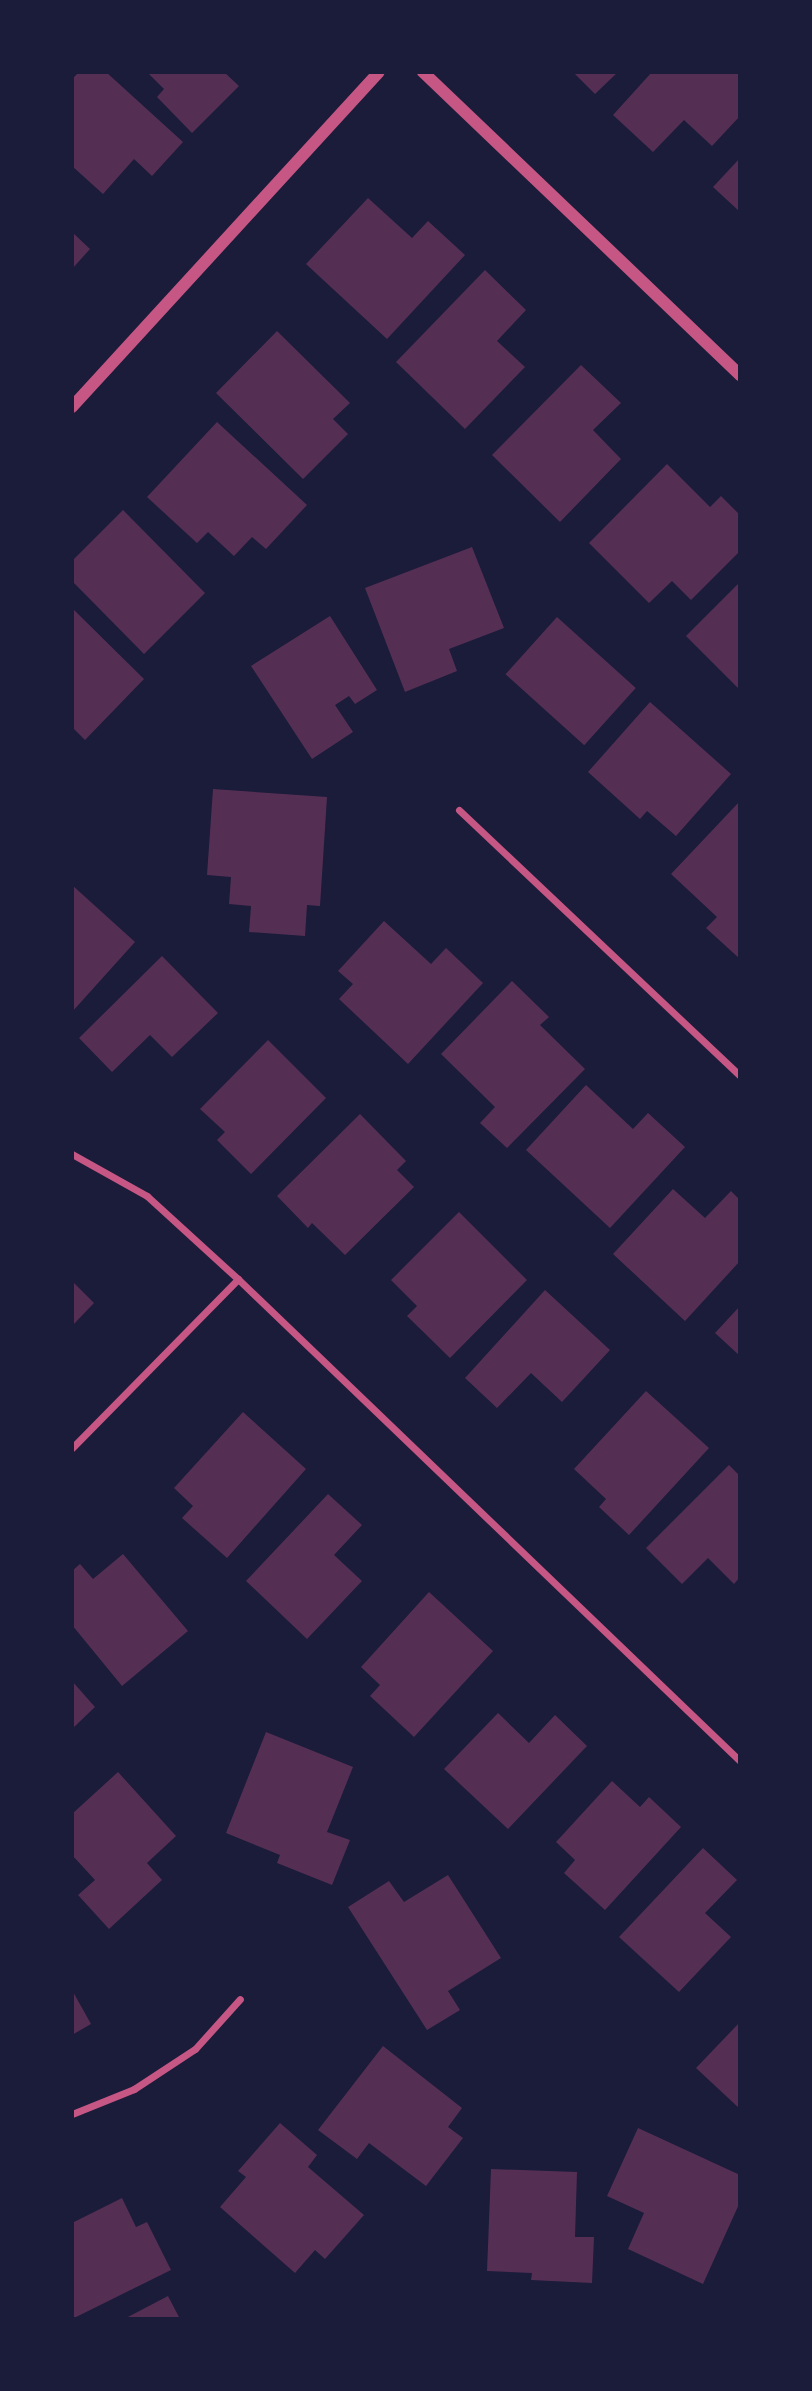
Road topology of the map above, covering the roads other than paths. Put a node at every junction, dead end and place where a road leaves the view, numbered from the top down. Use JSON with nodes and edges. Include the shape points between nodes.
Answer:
{"nodes":[{"id":1,"x":379,"y":72,"type":"edge"},
{"id":2,"x":422,"y":72,"type":"edge"},
{"id":3,"x":740,"y":375,"type":"edge"},
{"id":4,"x":72,"y":407,"type":"edge"},
{"id":5,"x":459,"y":810,"type":"dead end"},
{"id":6,"x":740,"y":1076,"type":"edge"},
{"id":7,"x":72,"y":1154,"type":"edge"},
{"id":8,"x":239,"y":1279,"type":"junction"},
{"id":9,"x":72,"y":1448,"type":"edge"},
{"id":10,"x":740,"y":1761,"type":"edge"},
{"id":11,"x":240,"y":1999,"type":"dead end"},
{"id":12,"x":72,"y":2114,"type":"edge"}],
"edges":[{"from":1,"to":4,"type":"street"},
{"from":2,"to":3,"type":"street"},
{"from":5,"to":6,"type":"street"},
{"from":7,"to":8,"type":"street","via":[[148,1196]]},
{"from":8,"to":9,"type":"street"},
{"from":8,"to":10,"type":"street"},
{"from":11,"to":12,"type":"street","via":[[195,2049],[134,2089]]}]}
